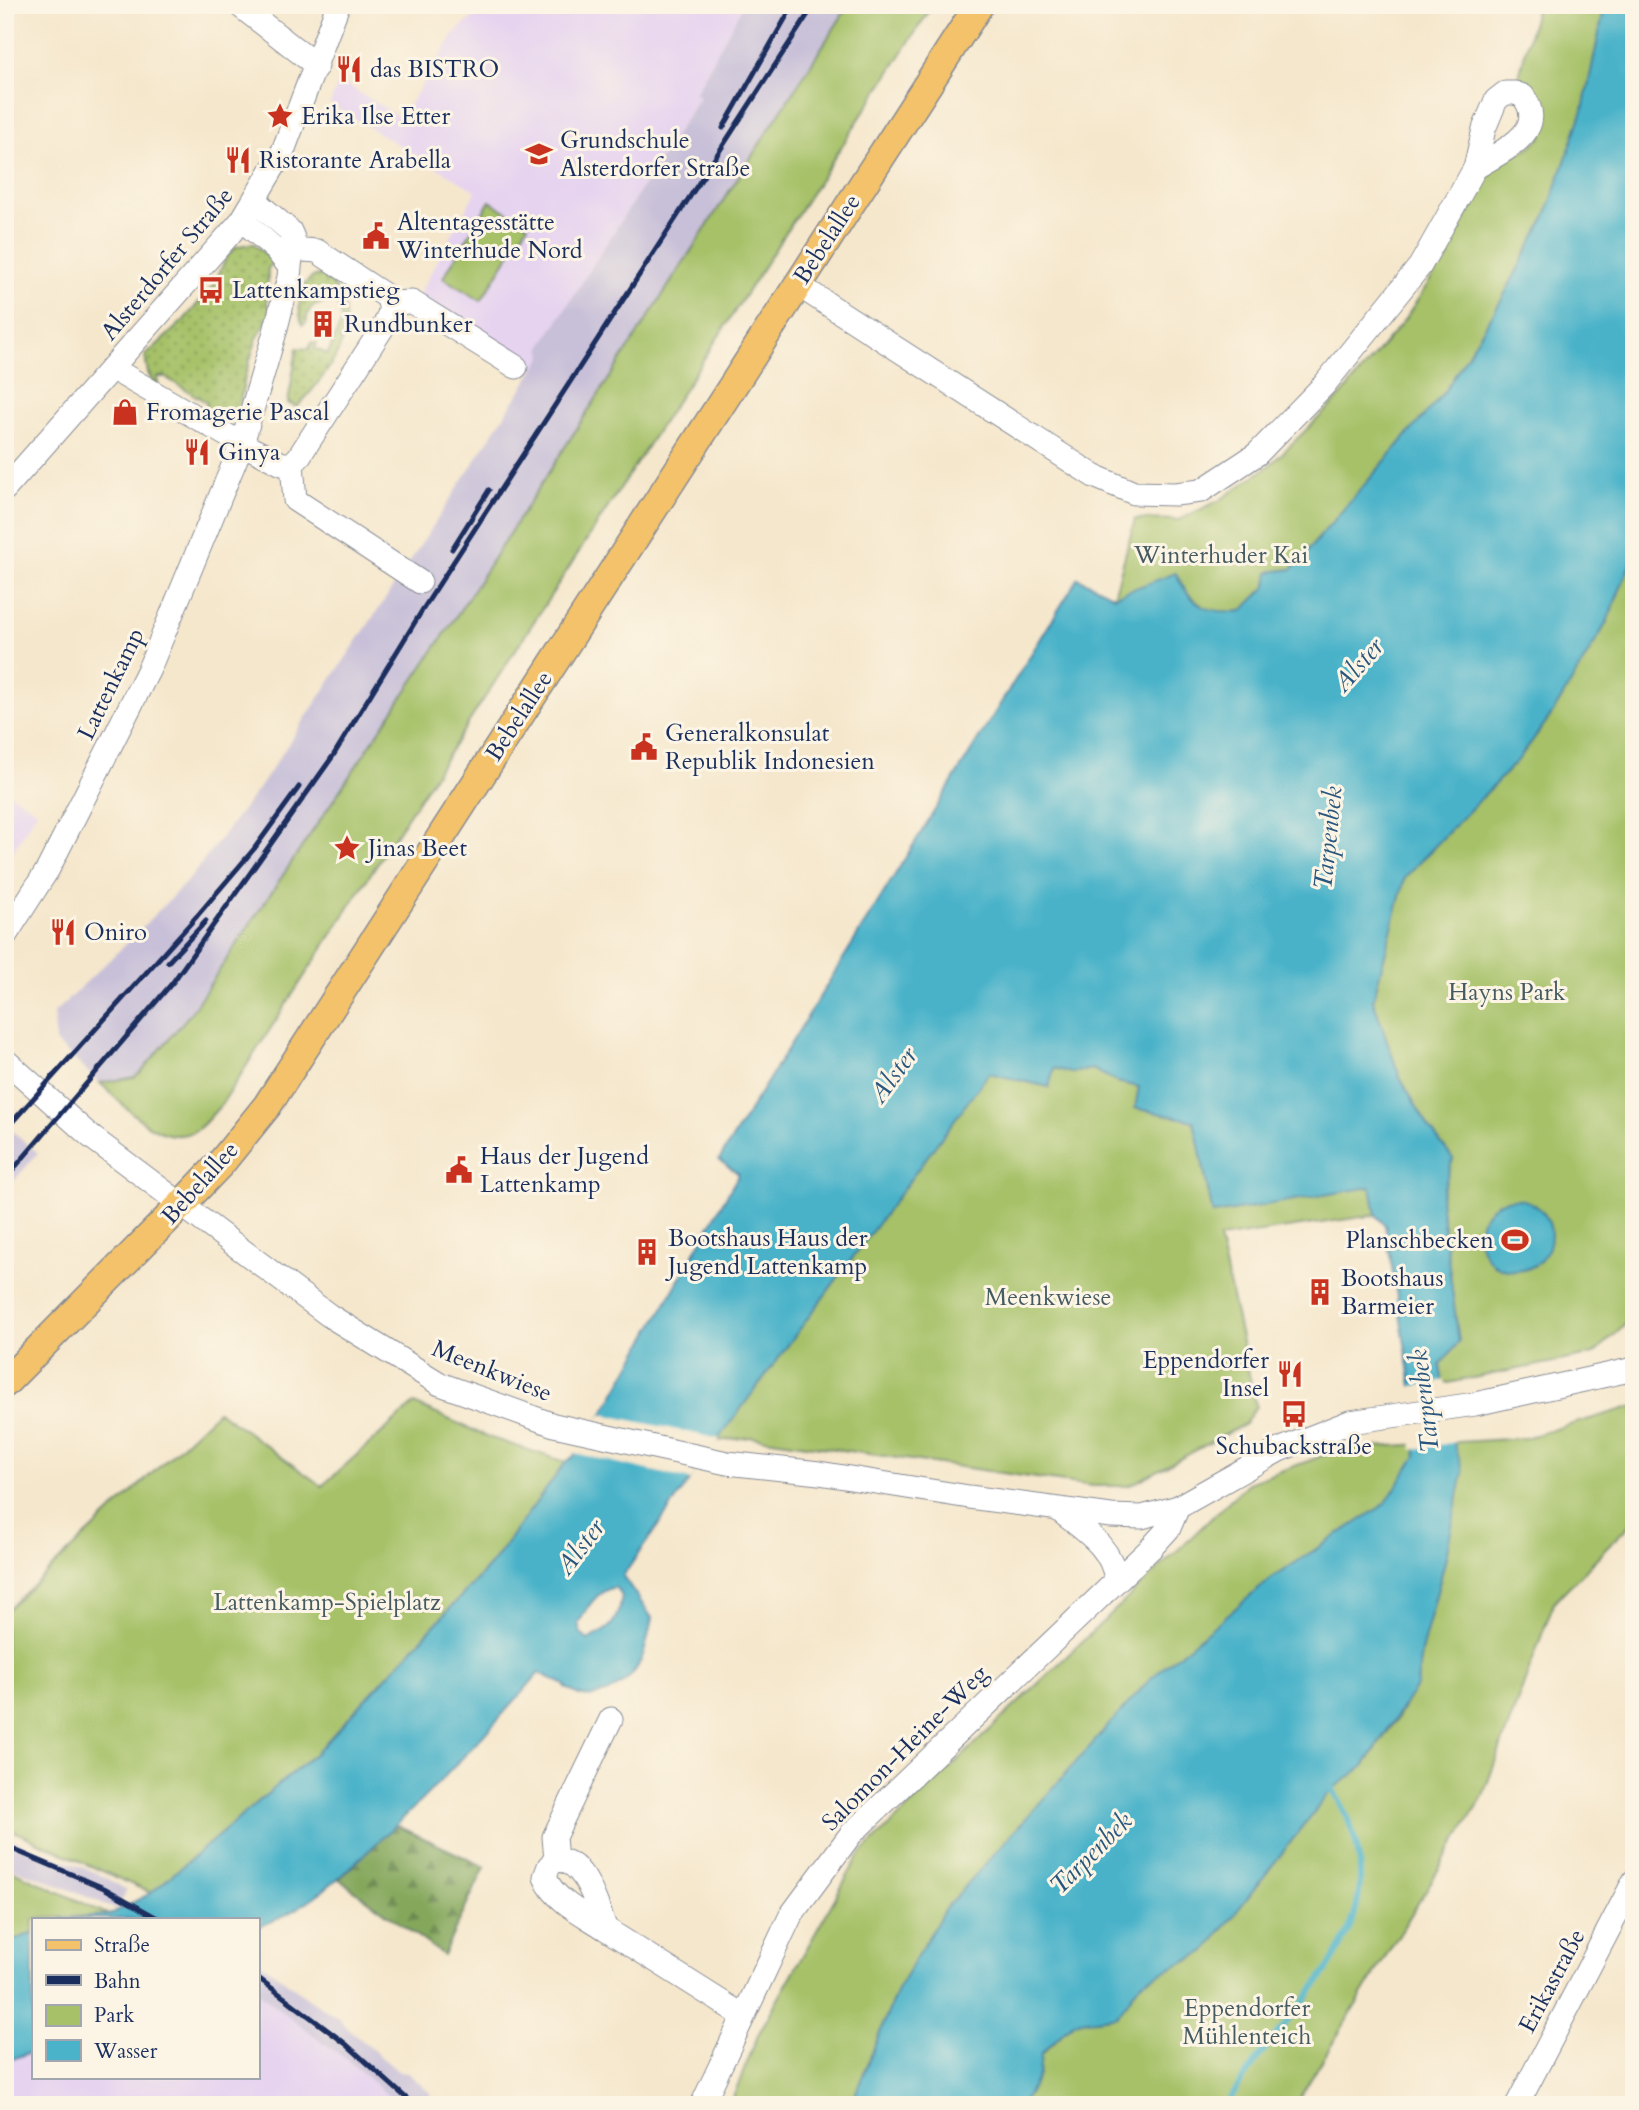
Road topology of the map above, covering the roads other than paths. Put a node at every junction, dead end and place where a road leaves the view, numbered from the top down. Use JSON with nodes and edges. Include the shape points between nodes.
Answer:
{"nodes":[{"id":1,"x":239,"y":5,"type":"edge"},
{"id":2,"x":338,"y":5,"type":"edge"},
{"id":3,"x":979,"y":5,"type":"edge"},
{"id":4,"x":317,"y":66,"type":"junction"},
{"id":5,"x":1475,"y":168,"type":"dead end"},
{"id":6,"x":249,"y":210,"type":"junction"},
{"id":7,"x":290,"y":258,"type":"junction"},
{"id":8,"x":798,"y":285,"type":"junction"},
{"id":9,"x":391,"y":303,"type":"junction"},
{"id":10,"x":516,"y":367,"type":"dead end"},
{"id":11,"x":113,"y":369,"type":"junction"},
{"id":12,"x":243,"y":444,"type":"junction"},
{"id":13,"x":292,"y":464,"type":"junction"},
{"id":14,"x":5,"y":489,"type":"edge"},
{"id":15,"x":420,"y":582,"type":"dead end"},
{"id":16,"x":5,"y":936,"type":"edge"},
{"id":17,"x":5,"y":1060,"type":"edge"},
{"id":18,"x":181,"y":1205,"type":"junction"},
{"id":19,"x":1634,"y":1369,"type":"edge"},
{"id":20,"x":5,"y":1383,"type":"edge"},
{"id":21,"x":1178,"y":1507,"type":"junction"},
{"id":22,"x":1058,"y":1509,"type":"junction"},
{"id":23,"x":1116,"y":1580,"type":"junction"},
{"id":24,"x":611,"y":1719,"type":"dead end"},
{"id":25,"x":556,"y":1860,"type":"junction"},
{"id":26,"x":1634,"y":1881,"type":"edge"},
{"id":27,"x":606,"y":1929,"type":"junction"},
{"id":28,"x":742,"y":2015,"type":"junction"},
{"id":29,"x":702,"y":2105,"type":"edge"},
{"id":30,"x":1517,"y":2105,"type":"edge"}],
"edges":[{"from":1,"to":4,"type":"street"},
{"from":2,"to":4,"type":"street","name":"Alsterdorfer Straße"},
{"from":3,"to":8,"type":"main road","name":"Bebelallee"},
{"from":4,"to":6,"type":"street","name":"Alsterdorfer Straße","via":[[283,151]]},
{"from":5,"to":8,"type":"street","via":[[1420,266],[1324,385],[1257,454],[1201,491],[1134,493],[1094,476]]},
{"from":6,"to":7,"type":"street","via":[[290,232]]},
{"from":6,"to":11,"type":"street","name":"Alsterdorfer Straße"},
{"from":7,"to":9,"type":"street","via":[[317,251]]},
{"from":7,"to":12,"type":"street","name":"Lattenkamp","via":[[275,332]]},
{"from":8,"to":18,"type":"main road","name":"Bebelallee","via":[[268,1106]]},
{"from":9,"to":10,"type":"street","via":[[412,302]]},
{"from":9,"to":13,"type":"street","via":[[385,324]]},
{"from":11,"to":12,"type":"street"},
{"from":11,"to":14,"type":"street","name":"Alsterdorfer Straße"},
{"from":12,"to":13,"type":"street","via":[[282,464]]},
{"from":12,"to":16,"type":"street","name":"Lattenkamp","via":[[149,669],[48,869]]},
{"from":13,"to":15,"type":"street","via":[[295,500]]},
{"from":17,"to":18,"type":"street","name":"Meenkwiese","via":[[90,1136]]},
{"from":18,"to":20,"type":"main road","name":"Bebelallee"},
{"from":18,"to":22,"type":"street","name":"Meenkwiese","via":[[330,1316],[440,1384],[524,1416],[706,1458]]},
{"from":19,"to":21,"type":"street","name":"Meenkwiese","via":[[1457,1406],[1350,1422],[1256,1462]]},
{"from":21,"to":22,"type":"street","name":"Meenkwiese","via":[[1128,1518]]},
{"from":21,"to":23,"type":"street","name":"Salomon-Heine-Weg","via":[[1163,1536]]},
{"from":22,"to":23,"type":"street","via":[[1109,1554]]},
{"from":23,"to":28,"type":"street","name":"Salomon-Heine-Weg","via":[[851,1834],[791,1915]]},
{"from":24,"to":25,"type":"street","via":[[554,1837]]},
{"from":25,"to":27,"type":"street","via":[[575,1865],[583,1876]]},
{"from":25,"to":27,"type":"street","via":[[545,1877],[548,1886]]},
{"from":26,"to":30,"type":"street","name":"Erikastraße"},
{"from":27,"to":28,"type":"street"},
{"from":28,"to":29,"type":"street","name":"Salomon-Heine-Weg"}]}
